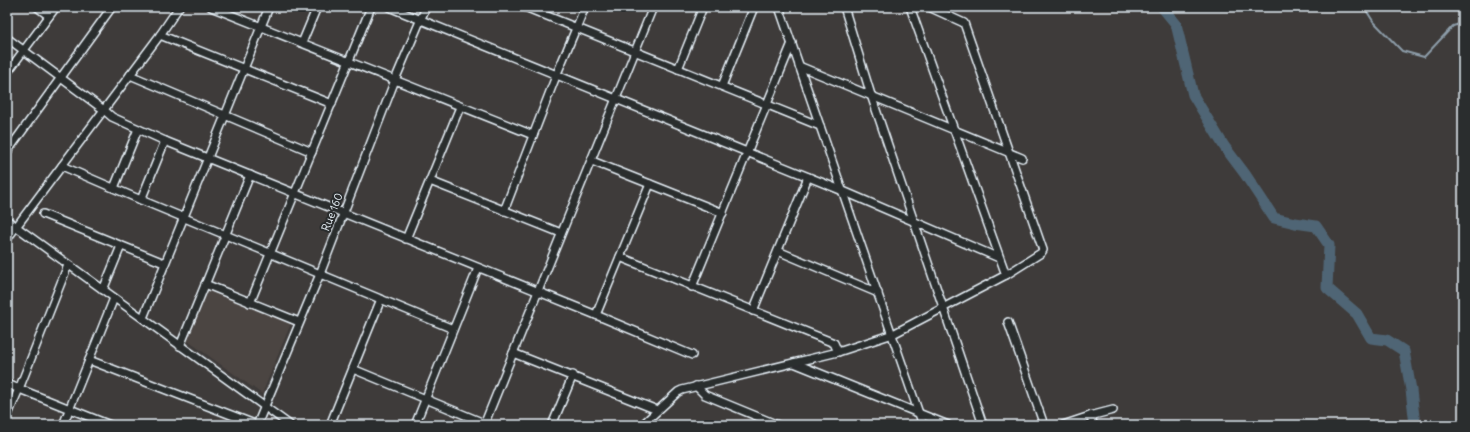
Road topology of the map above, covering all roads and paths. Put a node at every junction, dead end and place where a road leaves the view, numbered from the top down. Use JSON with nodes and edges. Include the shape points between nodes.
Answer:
{"nodes":[{"id":1,"x":37,"y":7,"type":"edge"},
{"id":2,"x":56,"y":7,"type":"edge"},
{"id":3,"x":112,"y":7,"type":"edge"},
{"id":4,"x":179,"y":7,"type":"edge"},
{"id":5,"x":211,"y":7,"type":"edge"},
{"id":6,"x":268,"y":7,"type":"edge"},
{"id":7,"x":317,"y":7,"type":"edge"},
{"id":8,"x":372,"y":7,"type":"edge"},
{"id":9,"x":389,"y":7,"type":"edge"},
{"id":10,"x":426,"y":7,"type":"edge"},
{"id":11,"x":524,"y":7,"type":"edge"},
{"id":12,"x":585,"y":7,"type":"edge"},
{"id":13,"x":653,"y":7,"type":"edge"},
{"id":14,"x":703,"y":7,"type":"edge"},
{"id":15,"x":754,"y":7,"type":"edge"},
{"id":16,"x":779,"y":7,"type":"edge"},
{"id":17,"x":844,"y":7,"type":"edge"},
{"id":18,"x":910,"y":7,"type":"edge"},
{"id":19,"x":929,"y":7,"type":"edge"},
{"id":20,"x":220,"y":9,"type":"edge"},
{"id":21,"x":534,"y":9,"type":"edge"},
{"id":22,"x":49,"y":16,"type":"junction"},
{"id":23,"x":421,"y":20,"type":"junction"},
{"id":24,"x":261,"y":26,"type":"junction"},
{"id":25,"x":576,"y":28,"type":"junction"},
{"id":26,"x":160,"y":35,"type":"junction"},
{"id":27,"x":7,"y":38,"type":"edge"},
{"id":28,"x":302,"y":43,"type":"junction"},
{"id":29,"x":792,"y":43,"type":"junction"},
{"id":30,"x":24,"y":50,"type":"junction"},
{"id":31,"x":635,"y":52,"type":"junction"},
{"id":32,"x":349,"y":62,"type":"junction"},
{"id":33,"x":799,"y":66,"type":"junction"},
{"id":34,"x":244,"y":69,"type":"junction"},
{"id":35,"x":678,"y":69,"type":"junction"},
{"id":36,"x":7,"y":73,"type":"edge"},
{"id":37,"x":130,"y":75,"type":"junction"},
{"id":38,"x":556,"y":76,"type":"junction"},
{"id":39,"x":62,"y":78,"type":"junction"},
{"id":40,"x":395,"y":80,"type":"junction"},
{"id":41,"x":722,"y":86,"type":"junction"},
{"id":42,"x":871,"y":95,"type":"junction"},
{"id":43,"x":616,"y":100,"type":"junction"},
{"id":44,"x":332,"y":104,"type":"junction"},
{"id":45,"x":767,"y":104,"type":"junction"},
{"id":46,"x":460,"y":107,"type":"junction"},
{"id":47,"x":104,"y":110,"type":"junction"},
{"id":48,"x":225,"y":116,"type":"junction"},
{"id":49,"x":820,"y":126,"type":"junction"},
{"id":50,"x":138,"y":129,"type":"junction"},
{"id":51,"x":953,"y":129,"type":"junction"},
{"id":52,"x":533,"y":136,"type":"junction"},
{"id":53,"x":165,"y":142,"type":"junction"},
{"id":54,"x":7,"y":152,"type":"edge"},
{"id":55,"x":312,"y":152,"type":"junction"},
{"id":56,"x":748,"y":152,"type":"junction"},
{"id":57,"x":1010,"y":152,"type":"junction"},
{"id":58,"x":207,"y":158,"type":"junction"},
{"id":59,"x":1022,"y":158,"type":"dead end"},
{"id":60,"x":592,"y":161,"type":"junction"},
{"id":61,"x":62,"y":166,"type":"junction"},
{"id":62,"x":250,"y":175,"type":"junction"},
{"id":63,"x":808,"y":177,"type":"junction"},
{"id":64,"x":430,"y":181,"type":"junction"},
{"id":65,"x":650,"y":184,"type":"junction"},
{"id":66,"x":114,"y":188,"type":"junction"},
{"id":67,"x":843,"y":191,"type":"junction"},
{"id":68,"x":295,"y":194,"type":"junction"},
{"id":69,"x":141,"y":200,"type":"junction"},
{"id":70,"x":504,"y":211,"type":"junction"},
{"id":71,"x":723,"y":213,"type":"junction"},
{"id":72,"x":43,"y":214,"type":"dead end"},
{"id":73,"x":343,"y":214,"type":"junction"},
{"id":74,"x":183,"y":218,"type":"junction"},
{"id":75,"x":7,"y":220,"type":"edge"},
{"id":76,"x":914,"y":222,"type":"junction"},
{"id":77,"x":16,"y":227,"type":"junction"},
{"id":78,"x":561,"y":233,"type":"junction"},
{"id":79,"x":226,"y":235,"type":"junction"},
{"id":80,"x":7,"y":239,"type":"edge"},
{"id":81,"x":406,"y":239,"type":"junction"},
{"id":82,"x":121,"y":246,"type":"junction"},
{"id":83,"x":778,"y":251,"type":"junction"},
{"id":84,"x":271,"y":254,"type":"junction"},
{"id":85,"x":620,"y":257,"type":"junction"},
{"id":86,"x":999,"y":258,"type":"junction"},
{"id":87,"x":164,"y":263,"type":"junction"},
{"id":88,"x":68,"y":265,"type":"junction"},
{"id":89,"x":478,"y":268,"type":"junction"},
{"id":90,"x":320,"y":274,"type":"junction"},
{"id":91,"x":1006,"y":275,"type":"junction"},
{"id":92,"x":205,"y":284,"type":"junction"},
{"id":93,"x":692,"y":287,"type":"junction"},
{"id":94,"x":103,"y":290,"type":"junction"},
{"id":95,"x":537,"y":292,"type":"junction"},
{"id":96,"x":878,"y":293,"type":"junction"},
{"id":97,"x":114,"y":298,"type":"junction"},
{"id":98,"x":381,"y":299,"type":"junction"},
{"id":99,"x":250,"y":303,"type":"junction"},
{"id":100,"x":942,"y":308,"type":"junction"},
{"id":101,"x":753,"y":311,"type":"junction"},
{"id":102,"x":596,"y":315,"type":"junction"},
{"id":103,"x":143,"y":318,"type":"junction"},
{"id":104,"x":299,"y":322,"type":"junction"},
{"id":105,"x":1008,"y":322,"type":"dead end"},
{"id":106,"x":453,"y":329,"type":"junction"},
{"id":107,"x":893,"y":334,"type":"junction"},
{"id":108,"x":180,"y":346,"type":"junction"},
{"id":109,"x":838,"y":352,"type":"junction"},
{"id":110,"x":513,"y":353,"type":"junction"},
{"id":111,"x":692,"y":355,"type":"dead end"},
{"id":112,"x":89,"y":360,"type":"junction"},
{"id":113,"x":794,"y":363,"type":"junction"},
{"id":114,"x":353,"y":369,"type":"junction"},
{"id":115,"x":572,"y":375,"type":"junction"},
{"id":116,"x":7,"y":384,"type":"edge"},
{"id":117,"x":696,"y":386,"type":"junction"},
{"id":118,"x":19,"y":389,"type":"junction"},
{"id":119,"x":425,"y":399,"type":"junction"},
{"id":120,"x":265,"y":407,"type":"junction"},
{"id":121,"x":69,"y":409,"type":"junction"},
{"id":122,"x":657,"y":410,"type":"junction"},
{"id":123,"x":1113,"y":410,"type":"dead end"},
{"id":124,"x":920,"y":413,"type":"junction"},
{"id":125,"x":1090,"y":416,"type":"junction"},
{"id":126,"x":7,"y":417,"type":"edge"},
{"id":127,"x":769,"y":423,"type":"edge"},
{"id":128,"x":484,"y":424,"type":"edge"},
{"id":129,"x":63,"y":425,"type":"edge"},
{"id":130,"x":110,"y":425,"type":"edge"},
{"id":131,"x":257,"y":425,"type":"edge"},
{"id":132,"x":290,"y":425,"type":"edge"},
{"id":133,"x":330,"y":425,"type":"edge"},
{"id":134,"x":415,"y":425,"type":"edge"},
{"id":135,"x":552,"y":425,"type":"edge"},
{"id":136,"x":642,"y":425,"type":"edge"},
{"id":137,"x":778,"y":425,"type":"edge"},
{"id":138,"x":923,"y":425,"type":"edge"},
{"id":139,"x":948,"y":425,"type":"edge"},
{"id":140,"x":983,"y":425,"type":"edge"},
{"id":141,"x":1044,"y":425,"type":"edge"},
{"id":142,"x":1063,"y":425,"type":"edge"},
{"id":143,"x":1094,"y":425,"type":"edge"}],
"edges":[{"from":1,"to":22,"type":"street"},
{"from":2,"to":22,"type":"street"},
{"from":3,"to":39,"type":"street"},
{"from":4,"to":26,"type":"street"},
{"from":5,"to":20,"type":"street"},
{"from":6,"to":24,"type":"street"},
{"from":7,"to":28,"type":"street"},
{"from":8,"to":32,"type":"street"},
{"from":9,"to":23,"type":"street"},
{"from":10,"to":23,"type":"street","name":"Rue 160"},
{"from":11,"to":21,"type":"street"},
{"from":12,"to":25,"type":"street"},
{"from":13,"to":31,"type":"street"},
{"from":14,"to":35,"type":"street"},
{"from":15,"to":41,"type":"street"},
{"from":16,"to":29,"type":"street"},
{"from":17,"to":42,"type":"street"},
{"from":18,"to":51,"type":"street"},
{"from":19,"to":57,"type":"street","via":[[964,23]]},
{"from":20,"to":24,"type":"street"},
{"from":21,"to":25,"type":"street"},
{"from":22,"to":30,"type":"street"},
{"from":23,"to":38,"type":"street"},
{"from":23,"to":40,"type":"street","name":"Rue 160"},
{"from":24,"to":28,"type":"street"},
{"from":24,"to":34,"type":"street"},
{"from":25,"to":31,"type":"street"},
{"from":25,"to":38,"type":"street"},
{"from":26,"to":34,"type":"street"},
{"from":26,"to":37,"type":"street"},
{"from":27,"to":30,"type":"street"},
{"from":28,"to":32,"type":"street"},
{"from":29,"to":33,"type":"street"},
{"from":29,"to":45,"type":"street"},
{"from":30,"to":36,"type":"street"},
{"from":30,"to":39,"type":"street"},
{"from":31,"to":35,"type":"street"},
{"from":31,"to":43,"type":"street"},
{"from":32,"to":40,"type":"street"},
{"from":32,"to":44,"type":"street"},
{"from":33,"to":42,"type":"street"},
{"from":33,"to":49,"type":"street"},
{"from":34,"to":44,"type":"street"},
{"from":34,"to":48,"type":"street"},
{"from":35,"to":41,"type":"street"},
{"from":37,"to":47,"type":"street"},
{"from":37,"to":48,"type":"street"},
{"from":38,"to":43,"type":"street"},
{"from":38,"to":52,"type":"street"},
{"from":39,"to":47,"type":"street"},
{"from":39,"to":54,"type":"street"},
{"from":40,"to":46,"type":"street"},
{"from":40,"to":73,"type":"street","name":"Rue 160"},
{"from":41,"to":45,"type":"street"},
{"from":42,"to":51,"type":"street"},
{"from":42,"to":76,"type":"street"},
{"from":43,"to":56,"type":"street"},
{"from":43,"to":60,"type":"street"},
{"from":44,"to":55,"type":"street"},
{"from":45,"to":49,"type":"street"},
{"from":45,"to":56,"type":"street"},
{"from":46,"to":52,"type":"street"},
{"from":46,"to":64,"type":"street"},
{"from":47,"to":50,"type":"street","via":[[112,117]]},
{"from":47,"to":61,"type":"street"},
{"from":48,"to":55,"type":"street"},
{"from":48,"to":58,"type":"street"},
{"from":49,"to":67,"type":"street"},
{"from":50,"to":53,"type":"street"},
{"from":50,"to":66,"type":"street"},
{"from":51,"to":57,"type":"street"},
{"from":51,"to":86,"type":"street"},
{"from":52,"to":70,"type":"street"},
{"from":53,"to":58,"type":"street"},
{"from":53,"to":69,"type":"street"},
{"from":55,"to":68,"type":"street"},
{"from":56,"to":63,"type":"street"},
{"from":56,"to":71,"type":"street"},
{"from":57,"to":59,"type":"street"},
{"from":57,"to":91,"type":"street","via":[[1043,250]]},
{"from":58,"to":62,"type":"street"},
{"from":58,"to":74,"type":"street"},
{"from":60,"to":65,"type":"street"},
{"from":60,"to":78,"type":"street"},
{"from":61,"to":66,"type":"street"},
{"from":61,"to":77,"type":"street"},
{"from":62,"to":68,"type":"street"},
{"from":62,"to":79,"type":"street"},
{"from":63,"to":67,"type":"street"},
{"from":63,"to":83,"type":"street"},
{"from":64,"to":70,"type":"street"},
{"from":64,"to":81,"type":"street"},
{"from":65,"to":71,"type":"street"},
{"from":65,"to":85,"type":"street"},
{"from":66,"to":69,"type":"street"},
{"from":67,"to":76,"type":"street"},
{"from":67,"to":96,"type":"street"},
{"from":68,"to":73,"type":"street"},
{"from":68,"to":84,"type":"street"},
{"from":69,"to":74,"type":"street"},
{"from":70,"to":78,"type":"street"},
{"from":71,"to":93,"type":"street"},
{"from":72,"to":82,"type":"street"},
{"from":73,"to":81,"type":"street"},
{"from":73,"to":90,"type":"street","name":"Rue 160"},
{"from":74,"to":79,"type":"street"},
{"from":74,"to":87,"type":"street"},
{"from":75,"to":77,"type":"street"},
{"from":76,"to":86,"type":"street"},
{"from":76,"to":100,"type":"street"},
{"from":77,"to":80,"type":"street"},
{"from":77,"to":88,"type":"street"},
{"from":78,"to":95,"type":"street"},
{"from":79,"to":84,"type":"street"},
{"from":79,"to":92,"type":"street"},
{"from":81,"to":89,"type":"street"},
{"from":82,"to":87,"type":"street"},
{"from":82,"to":94,"type":"street"},
{"from":83,"to":96,"type":"street"},
{"from":83,"to":101,"type":"street"},
{"from":84,"to":90,"type":"street"},
{"from":84,"to":99,"type":"street"},
{"from":85,"to":93,"type":"street"},
{"from":85,"to":102,"type":"street"},
{"from":86,"to":91,"type":"street"},
{"from":87,"to":103,"type":"street"},
{"from":88,"to":94,"type":"street"},
{"from":88,"to":118,"type":"street"},
{"from":89,"to":95,"type":"street"},
{"from":89,"to":106,"type":"street"},
{"from":90,"to":98,"type":"street"},
{"from":90,"to":104,"type":"street","name":"Rue 160"},
{"from":91,"to":100,"type":"street"},
{"from":92,"to":99,"type":"street"},
{"from":92,"to":108,"type":"street"},
{"from":93,"to":101,"type":"street"},
{"from":94,"to":97,"type":"street"},
{"from":95,"to":102,"type":"street"},
{"from":95,"to":110,"type":"street"},
{"from":96,"to":107,"type":"street"},
{"from":97,"to":103,"type":"street"},
{"from":97,"to":112,"type":"street"},
{"from":98,"to":106,"type":"street"},
{"from":98,"to":114,"type":"street"},
{"from":99,"to":104,"type":"street"},
{"from":100,"to":107,"type":"street"},
{"from":100,"to":140,"type":"street"},
{"from":101,"to":109,"type":"street","via":[[834,344]]},
{"from":102,"to":111,"type":"street"},
{"from":103,"to":108,"type":"street"},
{"from":104,"to":120,"type":"street","name":"Rue 160"},
{"from":105,"to":141,"type":"street"},
{"from":106,"to":119,"type":"street"},
{"from":107,"to":109,"type":"street"},
{"from":107,"to":124,"type":"street"},
{"from":108,"to":120,"type":"street"},
{"from":109,"to":113,"type":"street"},
{"from":110,"to":115,"type":"street"},
{"from":110,"to":128,"type":"street"},
{"from":112,"to":121,"type":"street"},
{"from":112,"to":131,"type":"street"},
{"from":113,"to":117,"type":"street"},
{"from":113,"to":124,"type":"street"},
{"from":114,"to":119,"type":"street"},
{"from":114,"to":133,"type":"street"},
{"from":115,"to":122,"type":"street"},
{"from":115,"to":135,"type":"street"},
{"from":116,"to":118,"type":"street"},
{"from":117,"to":122,"type":"street","via":[[678,392]]},
{"from":117,"to":127,"type":"street","via":[[706,395]]},
{"from":118,"to":121,"type":"street"},
{"from":118,"to":126,"type":"street"},
{"from":119,"to":128,"type":"street"},
{"from":119,"to":134,"type":"street"},
{"from":120,"to":131,"type":"street","name":"Rue 160"},
{"from":120,"to":132,"type":"street"},
{"from":121,"to":129,"type":"street"},
{"from":121,"to":130,"type":"street"},
{"from":122,"to":136,"type":"street"},
{"from":123,"to":125,"type":"street"},
{"from":124,"to":138,"type":"street"},
{"from":124,"to":139,"type":"street"},
{"from":125,"to":142,"type":"street"},
{"from":125,"to":143,"type":"street"},
{"from":127,"to":137,"type":"street"}]}
